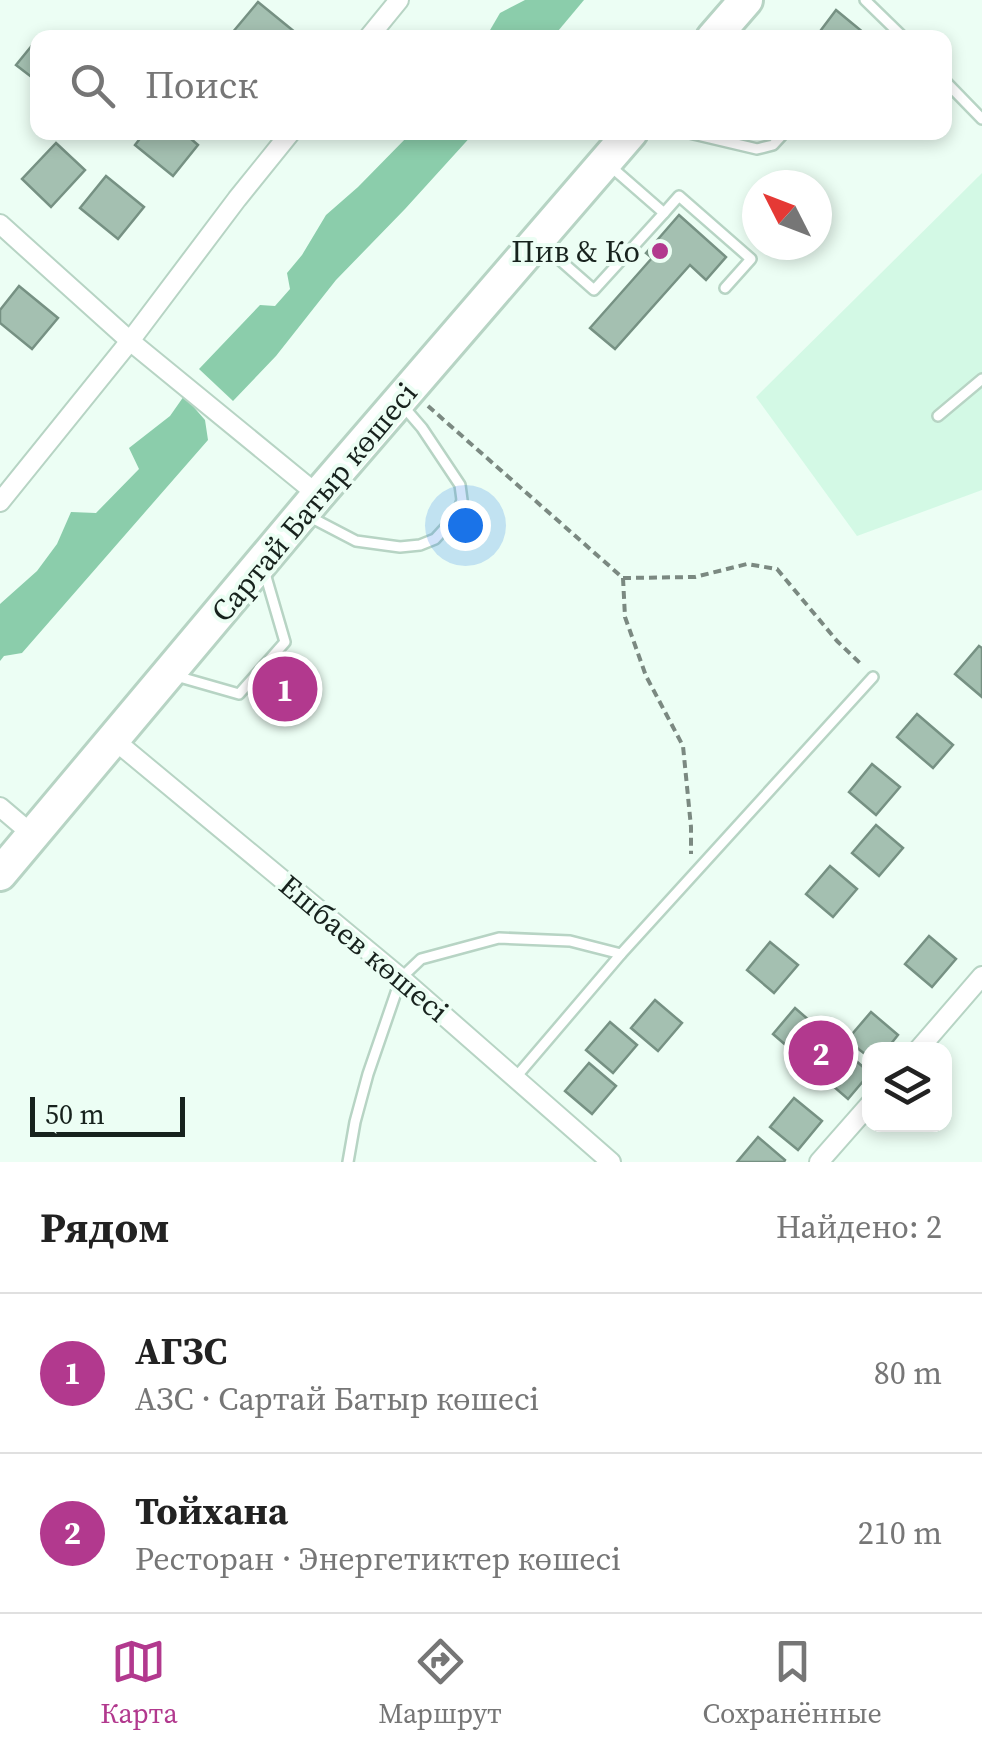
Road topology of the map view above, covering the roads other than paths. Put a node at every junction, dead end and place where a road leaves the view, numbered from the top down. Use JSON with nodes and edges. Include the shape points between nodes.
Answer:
{"nodes":[{"id":1,"x":400,"y":0,"type":"edge"},
{"id":2,"x":864,"y":0,"type":"edge"},
{"id":3,"x":375,"y":30,"type":"edge"},
{"id":4,"x":896,"y":30,"type":"edge"},
{"id":5,"x":952,"y":88,"type":"edge"},
{"id":6,"x":982,"y":119,"type":"edge"},
{"id":7,"x":285,"y":140,"type":"edge"},
{"id":8,"x":625,"y":140,"type":"edge"},
{"id":9,"x":718,"y":140,"type":"edge"},
{"id":10,"x":778,"y":140,"type":"edge"},
{"id":11,"x":606,"y":162,"type":"junction"},
{"id":12,"x":664,"y":213,"type":"junction"},
{"id":13,"x":0,"y":224,"type":"edge"},
{"id":14,"x":538,"y":240,"type":"junction"},
{"id":15,"x":725,"y":288,"type":"dead end"},
{"id":16,"x":130,"y":340,"type":"junction"},
{"id":17,"x":982,"y":379,"type":"edge"},
{"id":18,"x":404,"y":396,"type":"junction"},
{"id":19,"x":938,"y":416,"type":"dead end"},
{"id":20,"x":0,"y":502,"type":"edge"},
{"id":21,"x":310,"y":505,"type":"junction"},
{"id":22,"x":262,"y":562,"type":"junction"},
{"id":23,"x":168,"y":674,"type":"junction"},
{"id":24,"x":873,"y":677,"type":"road end"},
{"id":25,"x":113,"y":738,"type":"junction"},
{"id":26,"x":0,"y":807,"type":"edge"},
{"id":27,"x":33,"y":834,"type":"junction"},
{"id":28,"x":0,"y":874,"type":"edge"},
{"id":29,"x":622,"y":954,"type":"junction"},
{"id":30,"x":982,"y":976,"type":"edge"},
{"id":31,"x":401,"y":978,"type":"junction"},
{"id":32,"x":925,"y":1042,"type":"edge"},
{"id":33,"x":516,"y":1076,"type":"junction"},
{"id":34,"x":862,"y":1113,"type":"edge"},
{"id":35,"x":348,"y":1162,"type":"edge"},
{"id":36,"x":611,"y":1162,"type":"edge"},
{"id":37,"x":819,"y":1162,"type":"edge"}],
"edges":[{"from":1,"to":3,"type":"street"},
{"from":2,"to":4,"type":"lane"},
{"from":5,"to":6,"type":"lane"},
{"from":7,"to":16,"type":"street"},
{"from":8,"to":11,"type":"highway","name":"Сартай Батыр көшесі"},
{"from":9,"to":10,"type":"lane","via":[[756,149]]},
{"from":11,"to":12,"type":"lane"},
{"from":11,"to":14,"type":"highway","name":"Сартай Батыр көшесі"},
{"from":12,"to":14,"type":"lane","via":[[594,290]]},
{"from":12,"to":15,"type":"lane","via":[[679,196],[751,259]]},
{"from":13,"to":16,"type":"street"},
{"from":14,"to":18,"type":"highway","name":"Сартай Батыр көшесі"},
{"from":16,"to":20,"type":"street"},
{"from":16,"to":21,"type":"street"},
{"from":17,"to":19,"type":"lane"},
{"from":18,"to":21,"type":"highway","name":"Сартай Батыр көшесі"},
{"from":18,"to":21,"type":"lane","via":[[460,485],[457,514],[435,539],[400,547],[356,540]]},
{"from":21,"to":22,"type":"highway","name":"Сартай Батыр көшесі"},
{"from":22,"to":23,"type":"highway","name":"Сартай Батыр көшесі"},
{"from":22,"to":23,"type":"lane","via":[[285,642],[239,694]]},
{"from":23,"to":25,"type":"highway","name":"Сартай Батыр көшесі"},
{"from":24,"to":29,"type":"lane"},
{"from":25,"to":27,"type":"highway","name":"Сартай Батыр көшесі"},
{"from":25,"to":31,"type":"street","name":"Ешбаев көшесі"},
{"from":26,"to":27,"type":"street"},
{"from":27,"to":28,"type":"highway","name":"Сартай Батыр көшесі"},
{"from":29,"to":31,"type":"lane","via":[[570,941],[499,938],[421,959]]},
{"from":29,"to":33,"type":"lane"},
{"from":30,"to":32,"type":"street"},
{"from":31,"to":33,"type":"street","name":"Ешбаев көшесі"},
{"from":31,"to":35,"type":"lane","via":[[368,1074]]},
{"from":33,"to":36,"type":"street","name":"Ешбаев көшесі"},
{"from":34,"to":37,"type":"street"}]}
